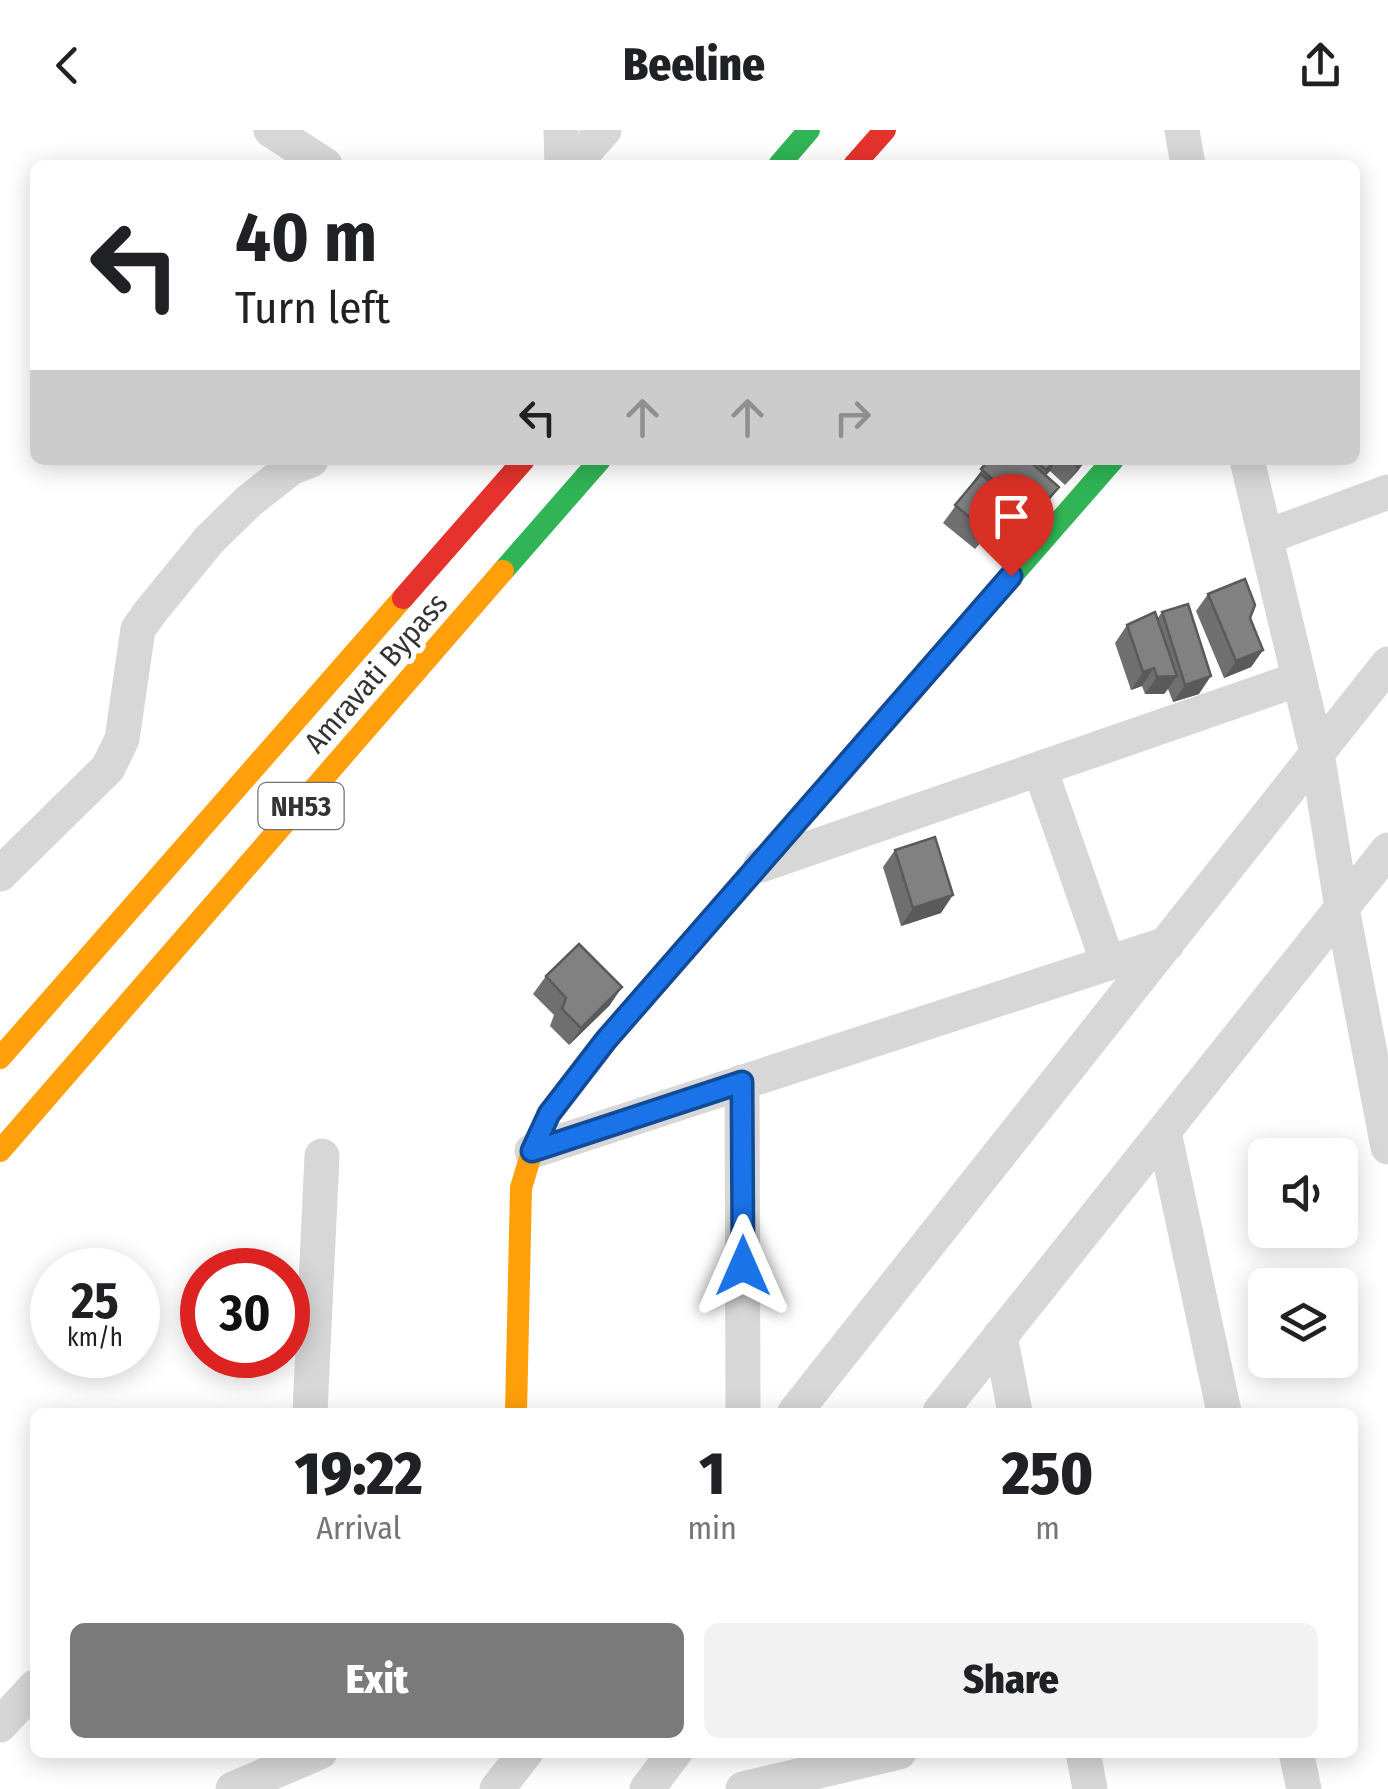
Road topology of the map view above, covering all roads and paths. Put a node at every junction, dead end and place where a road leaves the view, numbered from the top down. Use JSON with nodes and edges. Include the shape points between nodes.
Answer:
{"nodes":[{"id":1,"x":270,"y":130,"type":"edge"},
{"id":2,"x":561,"y":130,"type":"edge"},
{"id":3,"x":604,"y":130,"type":"edge"},
{"id":4,"x":809,"y":130,"type":"edge"},
{"id":5,"x":885,"y":130,"type":"edge"},
{"id":6,"x":1182,"y":130,"type":"edge"},
{"id":7,"x":317,"y":160,"type":"edge"},
{"id":8,"x":562,"y":160,"type":"edge"},
{"id":9,"x":577,"y":160,"type":"edge"},
{"id":10,"x":783,"y":160,"type":"edge"},
{"id":11,"x":858,"y":160,"type":"edge"},
{"id":12,"x":1187,"y":160,"type":"edge"},
{"id":13,"x":298,"y":465,"type":"edge"},
{"id":14,"x":520,"y":465,"type":"edge"},
{"id":15,"x":596,"y":465,"type":"edge"},
{"id":16,"x":1109,"y":465,"type":"edge"},
{"id":17,"x":1248,"y":465,"type":"edge"},
{"id":18,"x":1388,"y":492,"type":"edge"},
{"id":19,"x":1266,"y":537,"type":"junction"},
{"id":20,"x":1388,"y":664,"type":"edge"},
{"id":21,"x":1299,"y":680,"type":"junction"},
{"id":22,"x":1317,"y":754,"type":"junction"},
{"id":23,"x":1040,"y":769,"type":"junction"},
{"id":24,"x":1388,"y":850,"type":"edge"},
{"id":25,"x":757,"y":866,"type":"junction"},
{"id":26,"x":0,"y":874,"type":"edge"},
{"id":27,"x":1342,"y":908,"type":"junction"},
{"id":28,"x":1167,"y":944,"type":"junction"},
{"id":29,"x":1108,"y":962,"type":"junction"},
{"id":30,"x":0,"y":1058,"type":"edge"},
{"id":31,"x":742,"y":1082,"type":"junction"},
{"id":32,"x":1164,"y":1132,"type":"junction"},
{"id":33,"x":1388,"y":1146,"type":"edge"},
{"id":34,"x":0,"y":1151,"type":"edge"},
{"id":35,"x":532,"y":1151,"type":"junction"},
{"id":36,"x":322,"y":1156,"type":"dead end"},
{"id":37,"x":1000,"y":1336,"type":"junction"},
{"id":38,"x":310,"y":1399,"type":"edge"},
{"id":39,"x":516,"y":1408,"type":"edge"},
{"id":40,"x":743,"y":1408,"type":"edge"},
{"id":41,"x":798,"y":1408,"type":"edge"},
{"id":42,"x":943,"y":1408,"type":"edge"},
{"id":43,"x":1014,"y":1408,"type":"edge"},
{"id":44,"x":1223,"y":1408,"type":"edge"},
{"id":45,"x":30,"y":1692,"type":"edge"},
{"id":46,"x":0,"y":1725,"type":"edge"},
{"id":47,"x":300,"y":1758,"type":"edge"},
{"id":48,"x":670,"y":1758,"type":"edge"},
{"id":49,"x":874,"y":1758,"type":"edge"},
{"id":50,"x":1084,"y":1758,"type":"edge"},
{"id":51,"x":1297,"y":1758,"type":"edge"},
{"id":52,"x":233,"y":1789,"type":"edge"},
{"id":53,"x":647,"y":1789,"type":"edge"},
{"id":54,"x":743,"y":1789,"type":"edge"},
{"id":55,"x":1090,"y":1789,"type":"edge"},
{"id":56,"x":1304,"y":1789,"type":"edge"}],
"edges":[{"from":1,"to":7,"type":"street"},
{"from":2,"to":8,"type":"street"},
{"from":3,"to":9,"type":"street"},
{"from":4,"to":10,"type":"main road"},
{"from":5,"to":11,"type":"main road"},
{"from":6,"to":12,"type":"street"},
{"from":13,"to":26,"type":"street","via":[[209,540],[138,628],[122,739],[108,768]]},
{"from":14,"to":30,"type":"main road","name":"Amravati Bypass","number":"NH53"},
{"from":15,"to":34,"type":"main road","name":"Amravati Bypass","number":"NH53"},
{"from":16,"to":25,"type":"main road"},
{"from":17,"to":19,"type":"street"},
{"from":18,"to":19,"type":"street"},
{"from":19,"to":21,"type":"street"},
{"from":20,"to":22,"type":"street"},
{"from":21,"to":22,"type":"street"},
{"from":21,"to":23,"type":"street"},
{"from":22,"to":27,"type":"street"},
{"from":22,"to":28,"type":"street"},
{"from":23,"to":25,"type":"street"},
{"from":23,"to":29,"type":"street"},
{"from":24,"to":27,"type":"street"},
{"from":25,"to":35,"type":"main road","via":[[606,1040],[549,1114]]},
{"from":27,"to":32,"type":"street"},
{"from":27,"to":33,"type":"street"},
{"from":28,"to":29,"type":"street"},
{"from":28,"to":41,"type":"street"},
{"from":29,"to":31,"type":"street"},
{"from":31,"to":35,"type":"street"},
{"from":31,"to":40,"type":"street"},
{"from":32,"to":37,"type":"street"},
{"from":32,"to":44,"type":"street"},
{"from":35,"to":39,"type":"main road","via":[[521,1188]]},
{"from":36,"to":38,"type":"street"},
{"from":37,"to":42,"type":"street"},
{"from":37,"to":43,"type":"street"},
{"from":45,"to":46,"type":"street"},
{"from":47,"to":52,"type":"street"},
{"from":48,"to":53,"type":"street"},
{"from":49,"to":54,"type":"street"},
{"from":50,"to":55,"type":"street"},
{"from":51,"to":56,"type":"street"}]}
